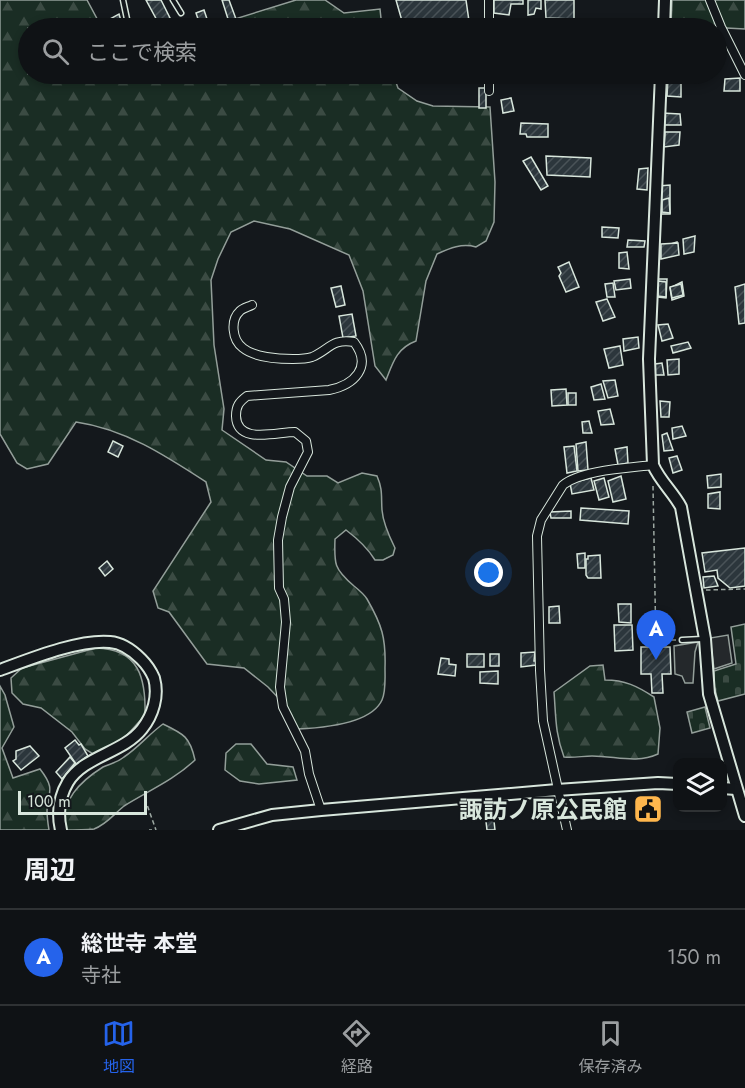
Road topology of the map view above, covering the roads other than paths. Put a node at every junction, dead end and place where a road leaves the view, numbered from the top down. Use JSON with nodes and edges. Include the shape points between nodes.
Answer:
{"nodes":[{"id":1,"x":123,"y":0,"type":"edge"},
{"id":2,"x":174,"y":0,"type":"edge"},
{"id":3,"x":489,"y":0,"type":"edge"},
{"id":4,"x":665,"y":0,"type":"edge"},
{"id":5,"x":710,"y":0,"type":"edge"},
{"id":6,"x":181,"y":13,"type":"dead end"},
{"id":7,"x":127,"y":18,"type":"edge"},
{"id":8,"x":489,"y":18,"type":"edge"},
{"id":9,"x":664,"y":18,"type":"edge"},
{"id":10,"x":717,"y":18,"type":"edge"},
{"id":11,"x":727,"y":39,"type":"edge"},
{"id":12,"x":745,"y":75,"type":"edge"},
{"id":13,"x":489,"y":84,"type":"edge"},
{"id":14,"x":661,"y":84,"type":"edge"},
{"id":15,"x":489,"y":91,"type":"dead end"},
{"id":16,"x":252,"y":306,"type":"dead end"},
{"id":17,"x":653,"y":465,"type":"junction"},
{"id":18,"x":705,"y":639,"type":"junction"},
{"id":19,"x":682,"y":640,"type":"road end"},
{"id":20,"x":0,"y":670,"type":"edge"},
{"id":21,"x":673,"y":784,"type":"edge"},
{"id":22,"x":727,"y":788,"type":"edge"},
{"id":23,"x":736,"y":789,"type":"junction"},
{"id":24,"x":557,"y":790,"type":"junction"},
{"id":25,"x":321,"y":810,"type":"junction"},
{"id":26,"x":745,"y":816,"type":"edge"},
{"id":27,"x":61,"y":830,"type":"edge"},
{"id":28,"x":219,"y":830,"type":"edge"},
{"id":29,"x":567,"y":830,"type":"edge"}],
"edges":[{"from":1,"to":7,"type":"lane"},
{"from":2,"to":6,"type":"lane"},
{"from":3,"to":8,"type":"street"},
{"from":4,"to":9,"type":"street"},
{"from":5,"to":10,"type":"street"},
{"from":11,"to":12,"type":"street"},
{"from":13,"to":15,"type":"street"},
{"from":14,"to":17,"type":"street","via":[[649,359]]},
{"from":16,"to":25,"type":"street","via":[[241,309],[235,317],[235,339],[242,348],[291,359],[311,357],[346,340],[354,342],[362,361],[357,377],[342,388],[247,396],[236,408],[236,420],[247,434],[295,432],[306,441],[308,452],[290,487],[278,540],[279,588],[286,622],[280,687],[284,707],[305,751]]},
{"from":17,"to":18,"type":"street","via":[[681,507]]},
{"from":17,"to":24,"type":"street","via":[[568,481],[542,520],[537,536],[543,721]]},
{"from":18,"to":19,"type":"lane"},
{"from":18,"to":23,"type":"street","via":[[709,694]]},
{"from":20,"to":27,"type":"street","via":[[84,644],[110,642],[129,649],[152,672],[156,685],[153,712],[134,737],[86,765],[69,780],[59,806]]},
{"from":21,"to":24,"type":"street"},
{"from":22,"to":23,"type":"street"},
{"from":23,"to":26,"type":"street"},
{"from":24,"to":25,"type":"street"},
{"from":24,"to":29,"type":"street"},
{"from":25,"to":28,"type":"street","via":[[272,815]]}]}
